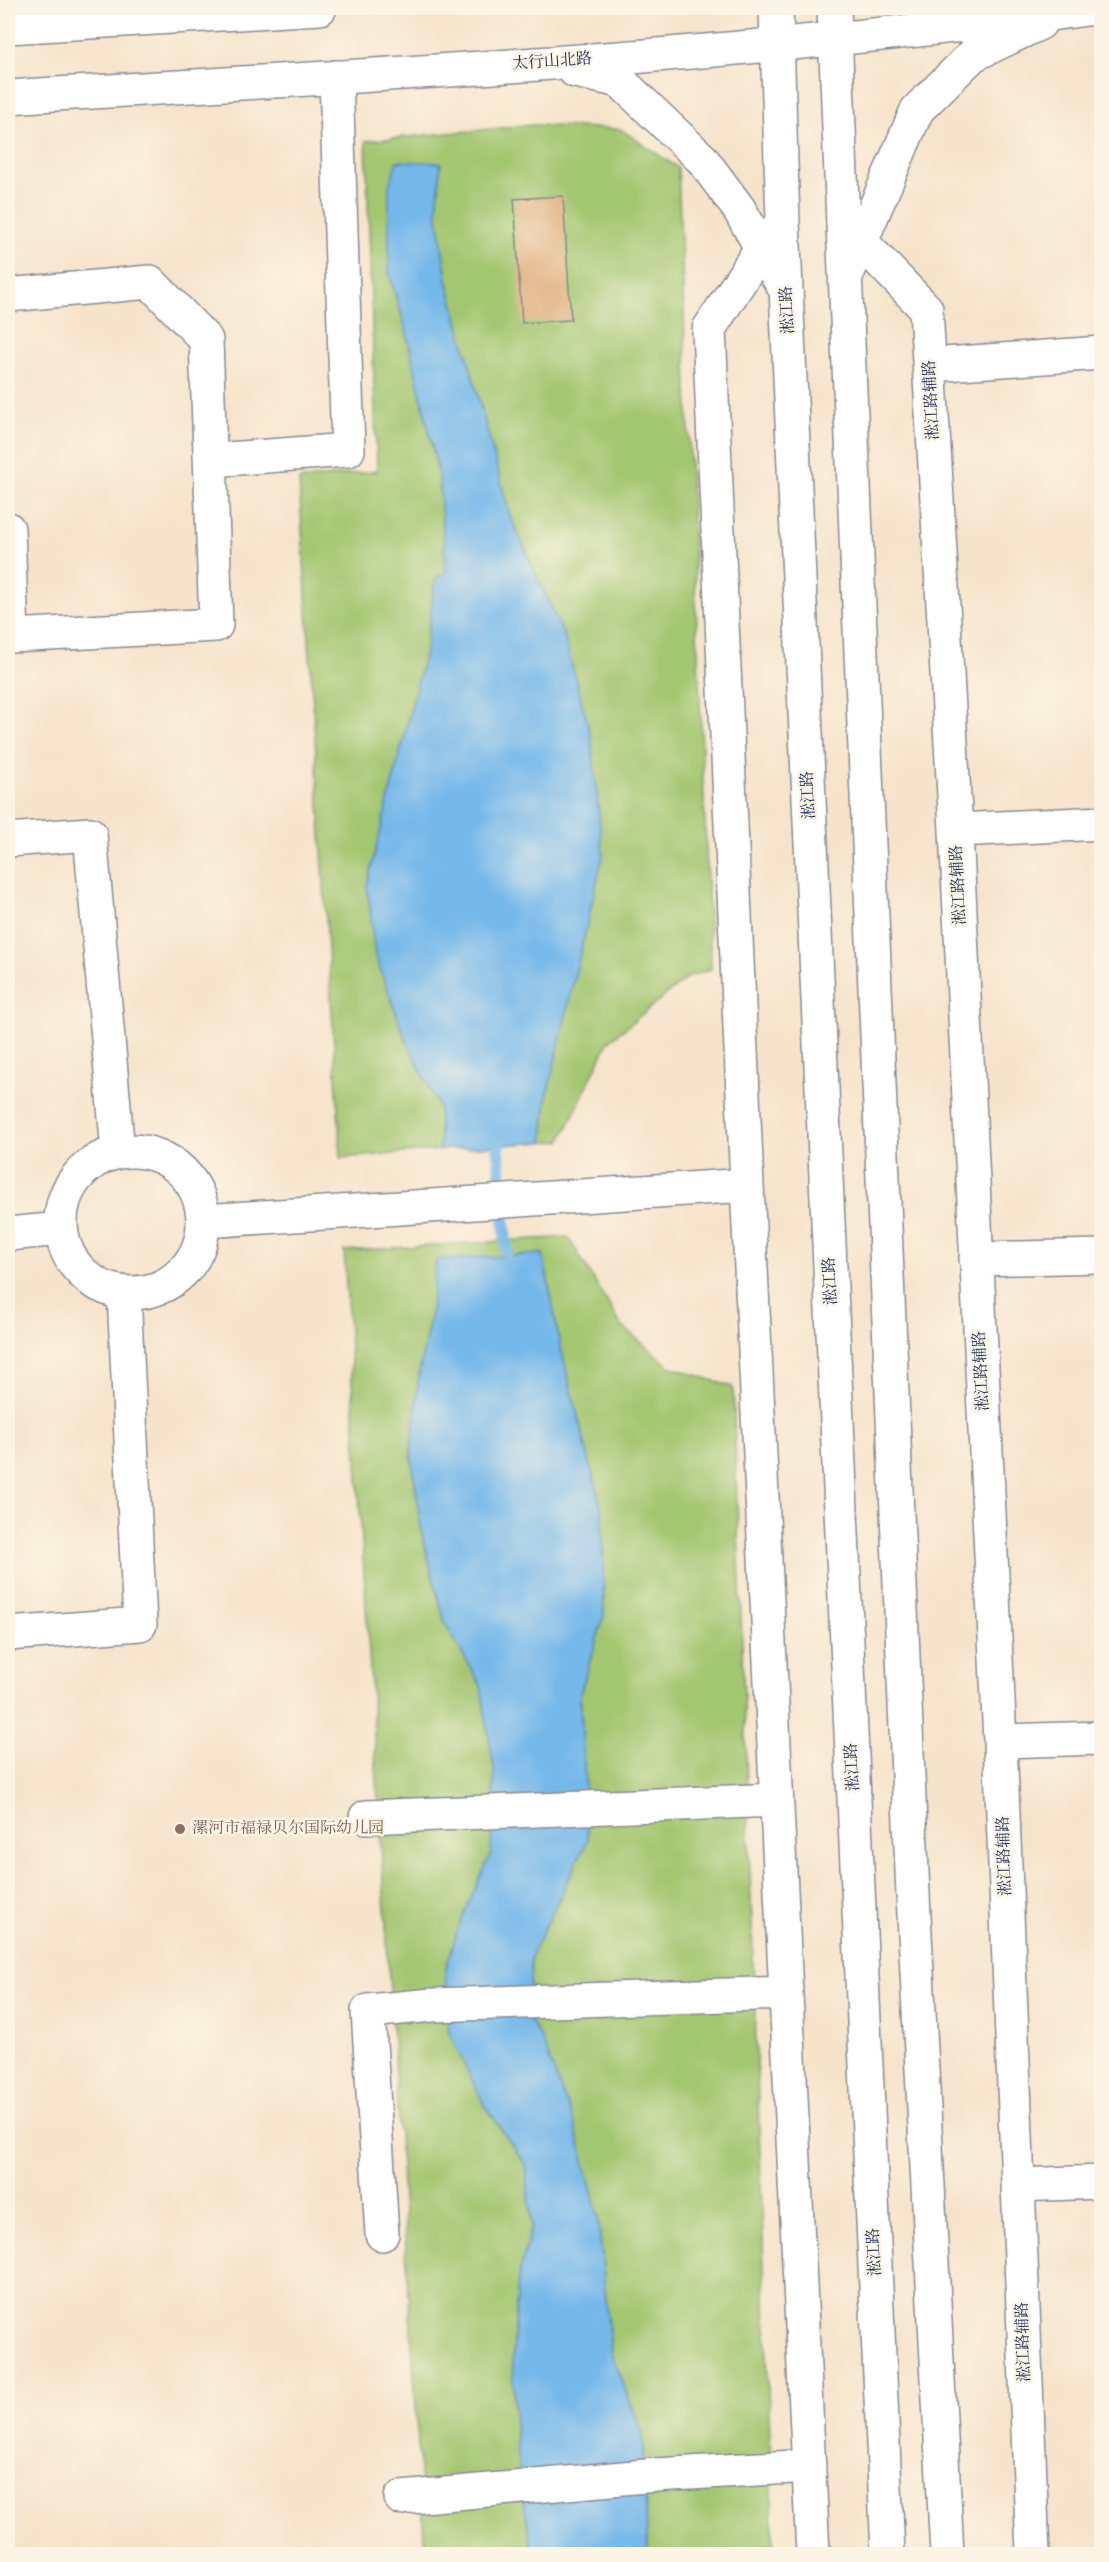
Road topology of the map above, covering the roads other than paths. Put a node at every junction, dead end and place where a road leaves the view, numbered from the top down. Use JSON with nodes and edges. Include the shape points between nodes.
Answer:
{"nodes":[{"id":1,"x":320,"y":8,"type":"edge"},
{"id":2,"x":776,"y":8,"type":"edge"},
{"id":3,"x":1079,"y":10,"type":"edge"},
{"id":4,"x":834,"y":23,"type":"edge"},
{"id":5,"x":8,"y":27,"type":"edge"},
{"id":6,"x":779,"y":44,"type":"junction"},
{"id":7,"x":544,"y":63,"type":"junction"},
{"id":8,"x":336,"y":77,"type":"junction"},
{"id":9,"x":8,"y":97,"type":"edge"},
{"id":10,"x":783,"y":222,"type":"junction"},
{"id":11,"x":851,"y":232,"type":"junction"},
{"id":12,"x":762,"y":247,"type":"junction"},
{"id":13,"x":787,"y":291,"type":"junction"},
{"id":14,"x":8,"y":295,"type":"edge"},
{"id":15,"x":1101,"y":353,"type":"edge"},
{"id":16,"x":930,"y":365,"type":"junction"},
{"id":17,"x":212,"y":460,"type":"junction"},
{"id":18,"x":8,"y":530,"type":"edge"},
{"id":19,"x":1101,"y":823,"type":"edge"},
{"id":20,"x":956,"y":830,"type":"junction"},
{"id":21,"x":8,"y":840,"type":"edge"},
{"id":22,"x":118,"y":1152,"type":"junction"},
{"id":23,"x":747,"y":1185,"type":"junction"},
{"id":24,"x":204,"y":1221,"type":"junction"},
{"id":25,"x":61,"y":1229,"type":"junction"},
{"id":26,"x":8,"y":1234,"type":"edge"},
{"id":27,"x":1101,"y":1256,"type":"edge"},
{"id":28,"x":976,"y":1259,"type":"junction"},
{"id":29,"x":124,"y":1294,"type":"junction"},
{"id":30,"x":8,"y":1634,"type":"edge"},
{"id":31,"x":1101,"y":1738,"type":"edge"},
{"id":32,"x":1000,"y":1741,"type":"junction"},
{"id":33,"x":776,"y":1800,"type":"junction"},
{"id":34,"x":366,"y":1817,"type":"dead end"},
{"id":35,"x":785,"y":1994,"type":"junction"},
{"id":36,"x":1101,"y":2182,"type":"edge"},
{"id":37,"x":1018,"y":2185,"type":"junction"},
{"id":38,"x":382,"y":2234,"type":"dead end"},
{"id":39,"x":809,"y":2466,"type":"junction"},
{"id":40,"x":401,"y":2498,"type":"dead end"},
{"id":41,"x":813,"y":2554,"type":"edge"},
{"id":42,"x":888,"y":2554,"type":"edge"},
{"id":43,"x":946,"y":2554,"type":"edge"},
{"id":44,"x":1033,"y":2554,"type":"edge"}],
"edges":[{"from":1,"to":5,"type":"street"},
{"from":2,"to":6,"type":"street","name":"淞江路"},
{"from":3,"to":4,"type":"street","name":"太行山北路"},
{"from":3,"to":11,"type":"street","via":[[973,55],[917,110]]},
{"from":4,"to":6,"type":"street","name":"太行山北路"},
{"from":4,"to":11,"type":"street"},
{"from":6,"to":7,"type":"street","name":"太行山北路"},
{"from":6,"to":10,"type":"street","name":"淞江路"},
{"from":7,"to":8,"type":"street","name":"太行山北路"},
{"from":7,"to":12,"type":"street","via":[[620,81],[702,159]]},
{"from":8,"to":9,"type":"street","name":"太行山北路"},
{"from":8,"to":17,"type":"street","via":[[348,450]]},
{"from":10,"to":12,"type":"street"},
{"from":10,"to":13,"type":"street","name":"淞江路"},
{"from":11,"to":16,"type":"street","name":"淞江路辅路","via":[[927,309]]},
{"from":11,"to":43,"type":"street","via":[[844,282],[912,1883]]},
{"from":12,"to":13,"type":"street"},
{"from":12,"to":23,"type":"street","via":[[709,329]]},
{"from":13,"to":42,"type":"street","name":"淞江路"},
{"from":14,"to":17,"type":"street","via":[[150,282],[206,340]]},
{"from":15,"to":16,"type":"street"},
{"from":16,"to":20,"type":"street","name":"淞江路辅路"},
{"from":17,"to":18,"type":"street","via":[[216,625],[12,636]]},
{"from":19,"to":20,"type":"street"},
{"from":20,"to":28,"type":"street","name":"淞江路辅路"},
{"from":21,"to":22,"type":"street","via":[[90,834]]},
{"from":22,"to":24,"type":"street","via":[[151,1152],[172,1162],[190,1178],[200,1198]]},
{"from":22,"to":25,"type":"street","via":[[86,1167],[71,1184],[63,1206]]},
{"from":23,"to":24,"type":"street"},
{"from":23,"to":33,"type":"street"},
{"from":24,"to":29,"type":"street","via":[[200,1245],[189,1267],[171,1283],[148,1293]]},
{"from":25,"to":26,"type":"street"},
{"from":25,"to":29,"type":"street","via":[[68,1253],[81,1273],[101,1287]]},
{"from":27,"to":28,"type":"street"},
{"from":28,"to":32,"type":"street","name":"淞江路辅路"},
{"from":29,"to":30,"type":"street","via":[[140,1624]]},
{"from":31,"to":32,"type":"street"},
{"from":32,"to":37,"type":"street","name":"淞江路辅路"},
{"from":33,"to":34,"type":"street"},
{"from":33,"to":35,"type":"street"},
{"from":35,"to":38,"type":"street","via":[[368,2010]]},
{"from":35,"to":39,"type":"street"},
{"from":36,"to":37,"type":"street"},
{"from":37,"to":44,"type":"street","name":"淞江路辅路"},
{"from":39,"to":40,"type":"street"},
{"from":39,"to":41,"type":"street"}]}
